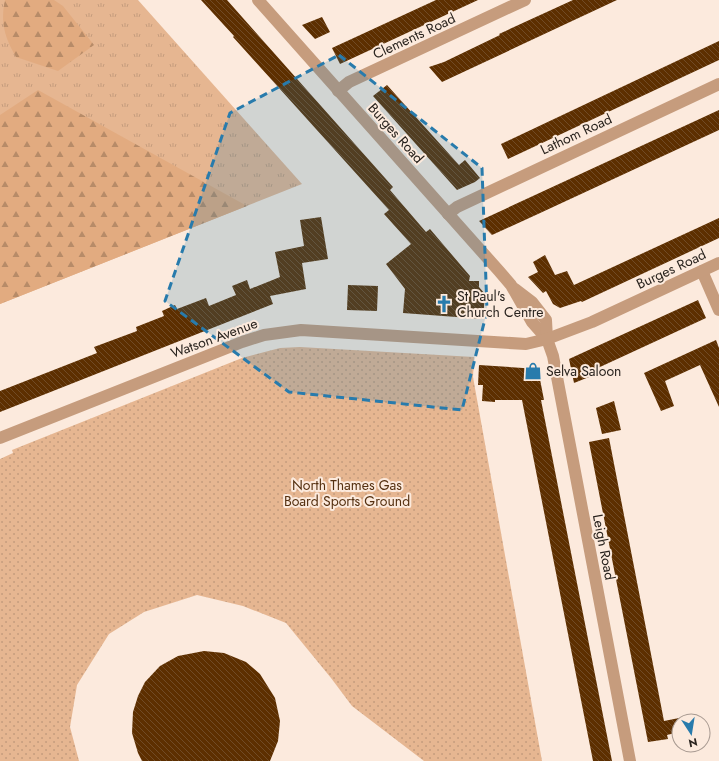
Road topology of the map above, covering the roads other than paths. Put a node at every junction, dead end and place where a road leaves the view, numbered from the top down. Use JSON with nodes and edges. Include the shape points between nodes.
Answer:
{"nodes":[{"id":1,"x":258,"y":0,"type":"edge"},
{"id":2,"x":525,"y":0,"type":"edge"},
{"id":3,"x":719,"y":84,"type":"edge"},
{"id":4,"x":338,"y":91,"type":"junction"},
{"id":5,"x":448,"y":214,"type":"junction"},
{"id":6,"x":719,"y":263,"type":"edge"},
{"id":7,"x":702,"y":271,"type":"junction"},
{"id":8,"x":719,"y":310,"type":"edge"},
{"id":9,"x":547,"y":339,"type":"junction"},
{"id":10,"x":0,"y":438,"type":"edge"},
{"id":11,"x":630,"y":761,"type":"edge"}],
"edges":[{"from":1,"to":4,"type":"street","name":"Burges Road"},
{"from":2,"to":4,"type":"street","name":"Clements Road","via":[[349,82]]},
{"from":3,"to":5,"type":"street","name":"Lathom Road","via":[[456,207]]},
{"from":4,"to":5,"type":"street","name":"Burges Road"},
{"from":5,"to":9,"type":"street","name":"Burges Road","via":[[511,285],[532,302],[546,320]]},
{"from":6,"to":7,"type":"street","name":"Burges Road"},
{"from":7,"to":8,"type":"street"},
{"from":7,"to":9,"type":"street","name":"Burges Road","via":[[592,322]]},
{"from":9,"to":10,"type":"street","name":"Watson Avenue","via":[[515,344],[301,330],[264,335]]},
{"from":9,"to":11,"type":"street","name":"Leigh Road","via":[[553,356]]}]}
